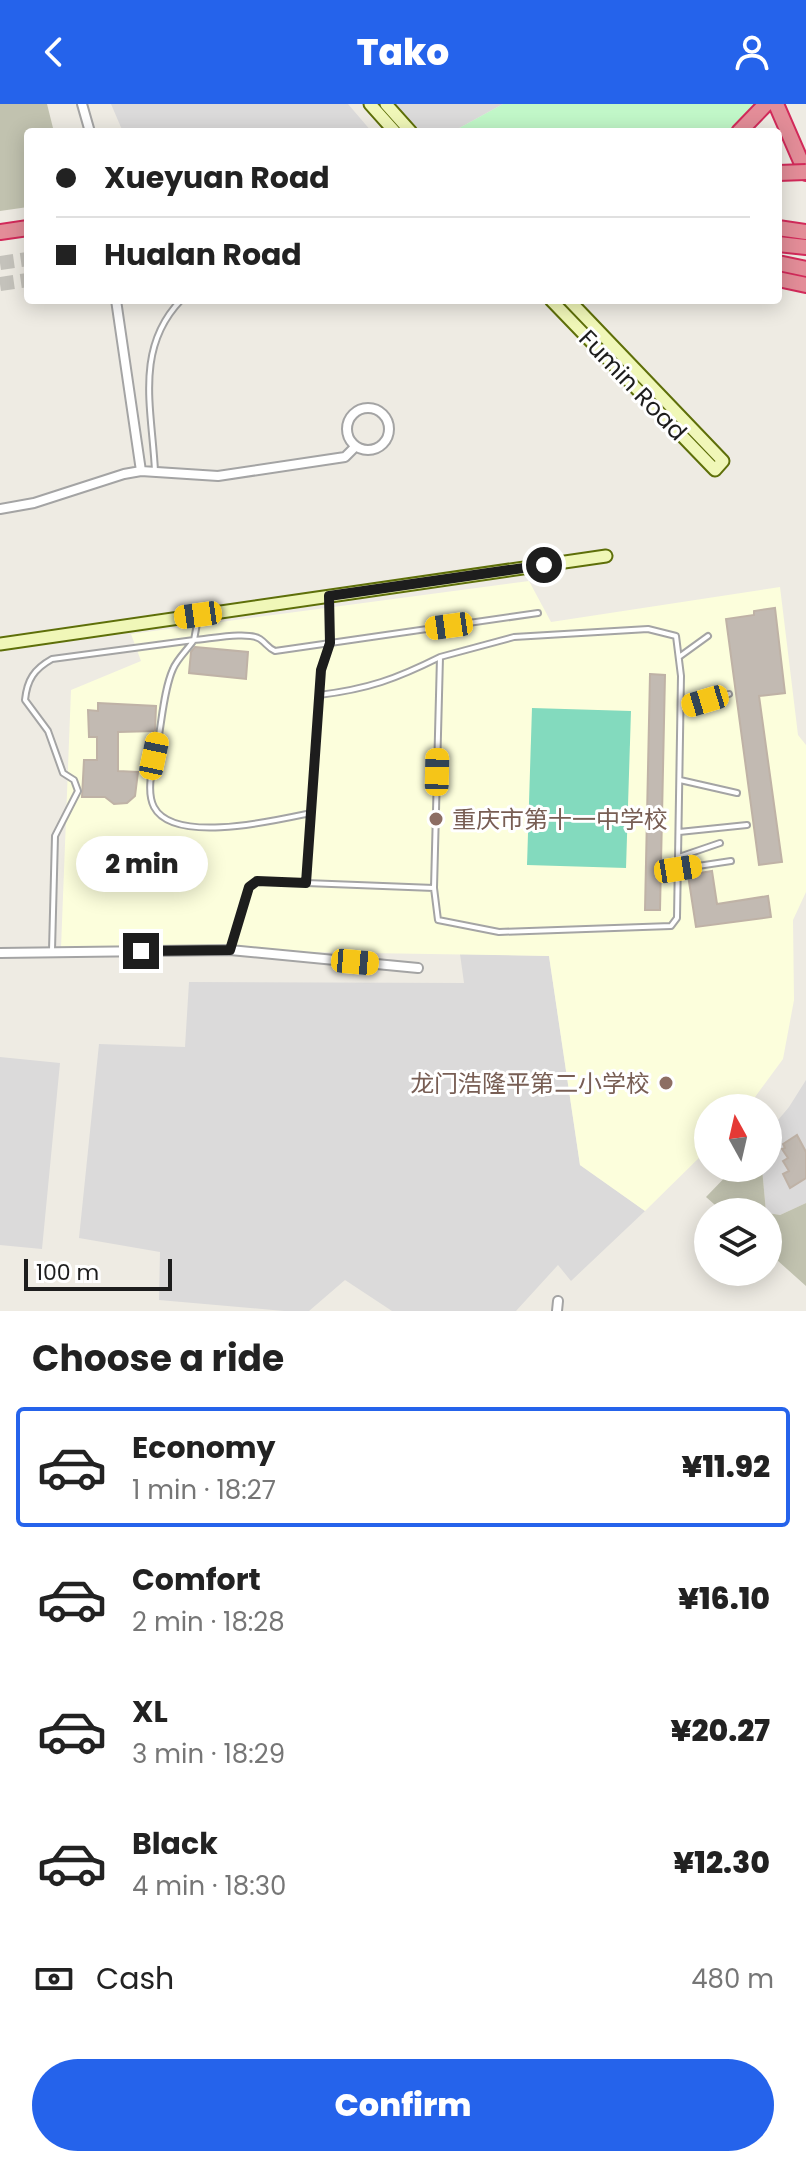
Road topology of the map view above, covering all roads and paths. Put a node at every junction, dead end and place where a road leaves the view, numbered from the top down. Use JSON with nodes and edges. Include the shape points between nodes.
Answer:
{"nodes":[{"id":1,"x":82,"y":104,"type":"edge"},
{"id":2,"x":370,"y":104,"type":"edge"},
{"id":3,"x":386,"y":104,"type":"edge"},
{"id":4,"x":766,"y":104,"type":"edge"},
{"id":5,"x":776,"y":104,"type":"edge"},
{"id":6,"x":783,"y":104,"type":"edge"},
{"id":7,"x":89,"y":128,"type":"edge"},
{"id":8,"x":391,"y":128,"type":"edge"},
{"id":9,"x":407,"y":128,"type":"edge"},
{"id":10,"x":743,"y":128,"type":"edge"},
{"id":11,"x":806,"y":155,"type":"edge"},
{"id":12,"x":806,"y":172,"type":"edge"},
{"id":13,"x":782,"y":173,"type":"edge"},
{"id":14,"x":24,"y":229,"type":"edge"},
{"id":15,"x":782,"y":229,"type":"edge"},
{"id":16,"x":0,"y":232,"type":"edge"},
{"id":17,"x":806,"y":232,"type":"edge"},
{"id":18,"x":782,"y":244,"type":"edge"},
{"id":19,"x":806,"y":247,"type":"edge"},
{"id":20,"x":782,"y":264,"type":"edge"},
{"id":21,"x":806,"y":269,"type":"edge"},
{"id":22,"x":782,"y":280,"type":"edge"},
{"id":23,"x":806,"y":285,"type":"edge"},
{"id":24,"x":117,"y":304,"type":"edge"},
{"id":25,"x":178,"y":304,"type":"edge"},
{"id":26,"x":555,"y":304,"type":"edge"},
{"id":27,"x":573,"y":304,"type":"edge"},
{"id":28,"x":355,"y":447,"type":"junction"},
{"id":29,"x":141,"y":471,"type":"junction"},
{"id":30,"x":155,"y":471,"type":"junction"},
{"id":31,"x":0,"y":509,"type":"edge"},
{"id":32,"x":606,"y":556,"type":"dead end"},
{"id":33,"x":329,"y":596,"type":"junction"},
{"id":34,"x":538,"y":613,"type":"dead end"},
{"id":35,"x":198,"y":615,"type":"junction"},
{"id":36,"x":708,"y":636,"type":"dead end"},
{"id":37,"x":194,"y":640,"type":"junction"},
{"id":38,"x":330,"y":643,"type":"junction"},
{"id":39,"x":0,"y":644,"type":"edge"},
{"id":40,"x":440,"y":657,"type":"junction"},
{"id":41,"x":679,"y":657,"type":"junction"},
{"id":42,"x":729,"y":694,"type":"dead end"},
{"id":43,"x":319,"y":695,"type":"junction"},
{"id":44,"x":681,"y":708,"type":"junction"},
{"id":45,"x":680,"y":780,"type":"junction"},
{"id":46,"x":737,"y":793,"type":"dead end"},
{"id":47,"x":311,"y":813,"type":"junction"},
{"id":48,"x":747,"y":825,"type":"dead end"},
{"id":49,"x":679,"y":832,"type":"junction"},
{"id":50,"x":720,"y":843,"type":"dead end"},
{"id":51,"x":679,"y":857,"type":"junction"},
{"id":52,"x":731,"y":861,"type":"dead end"},
{"id":53,"x":678,"y":869,"type":"junction"},
{"id":54,"x":306,"y":883,"type":"junction"},
{"id":55,"x":434,"y":888,"type":"junction"},
{"id":56,"x":230,"y":950,"type":"junction"},
{"id":57,"x":52,"y":952,"type":"junction"},
{"id":58,"x":0,"y":953,"type":"edge"},
{"id":59,"x":418,"y":968,"type":"dead end"}],
"edges":[{"from":1,"to":7,"type":"street"},
{"from":2,"to":8,"type":"street"},
{"from":3,"to":9,"type":"street"},
{"from":4,"to":10,"type":"highway"},
{"from":5,"to":12,"type":"highway"},
{"from":6,"to":11,"type":"highway"},
{"from":12,"to":13,"type":"highway","bridge":true},
{"from":14,"to":16,"type":"highway"},
{"from":15,"to":17,"type":"highway"},
{"from":18,"to":19,"type":"highway"},
{"from":20,"to":21,"type":"highway"},
{"from":22,"to":23,"type":"highway"},
{"from":24,"to":29,"type":"street"},
{"from":25,"to":30,"type":"lane","via":[[162,323],[150,354]]},
{"from":26,"to":27,"type":"street","name":"Fumin Road","via":[[719,466]]},
{"from":28,"to":28,"type":"street","via":[[371,450],[384,442],[389,427],[381,413],[365,408],[351,416],[347,433]]},
{"from":28,"to":30,"type":"street","via":[[345,457],[218,476]]},
{"from":29,"to":30,"type":"street"},
{"from":29,"to":31,"type":"street"},
{"from":32,"to":33,"type":"street"},
{"from":33,"to":35,"type":"street"},
{"from":33,"to":38,"type":"lane"},
{"from":34,"to":38,"type":"lane"},
{"from":35,"to":37,"type":"lane"},
{"from":35,"to":39,"type":"street"},
{"from":36,"to":41,"type":"lane"},
{"from":37,"to":38,"type":"lane","via":[[247,636],[275,651]]},
{"from":37,"to":47,"type":"lane","via":[[173,669],[154,756],[154,808],[163,818],[186,827],[251,825]]},
{"from":37,"to":57,"type":"lane","via":[[52,659],[37,668],[27,684],[25,700],[48,731],[63,773],[78,791],[55,836]]},
{"from":38,"to":43,"type":"lane"},
{"from":40,"to":41,"type":"lane","via":[[514,637],[648,629],[676,636]]},
{"from":40,"to":43,"type":"lane","via":[[387,682]]},
{"from":40,"to":55,"type":"lane"},
{"from":41,"to":44,"type":"lane"},
{"from":42,"to":44,"type":"lane"},
{"from":43,"to":47,"type":"lane"},
{"from":44,"to":45,"type":"lane"},
{"from":45,"to":46,"type":"lane"},
{"from":45,"to":49,"type":"lane"},
{"from":47,"to":54,"type":"lane"},
{"from":48,"to":49,"type":"lane"},
{"from":49,"to":51,"type":"lane"},
{"from":50,"to":51,"type":"lane"},
{"from":51,"to":53,"type":"lane"},
{"from":52,"to":53,"type":"lane"},
{"from":53,"to":55,"type":"lane","via":[[677,918],[671,926],[499,932],[438,920]]},
{"from":54,"to":55,"type":"lane"},
{"from":54,"to":56,"type":"lane","via":[[257,881],[249,887]]},
{"from":56,"to":57,"type":"street"},
{"from":56,"to":59,"type":"street"},
{"from":57,"to":58,"type":"street"}]}
